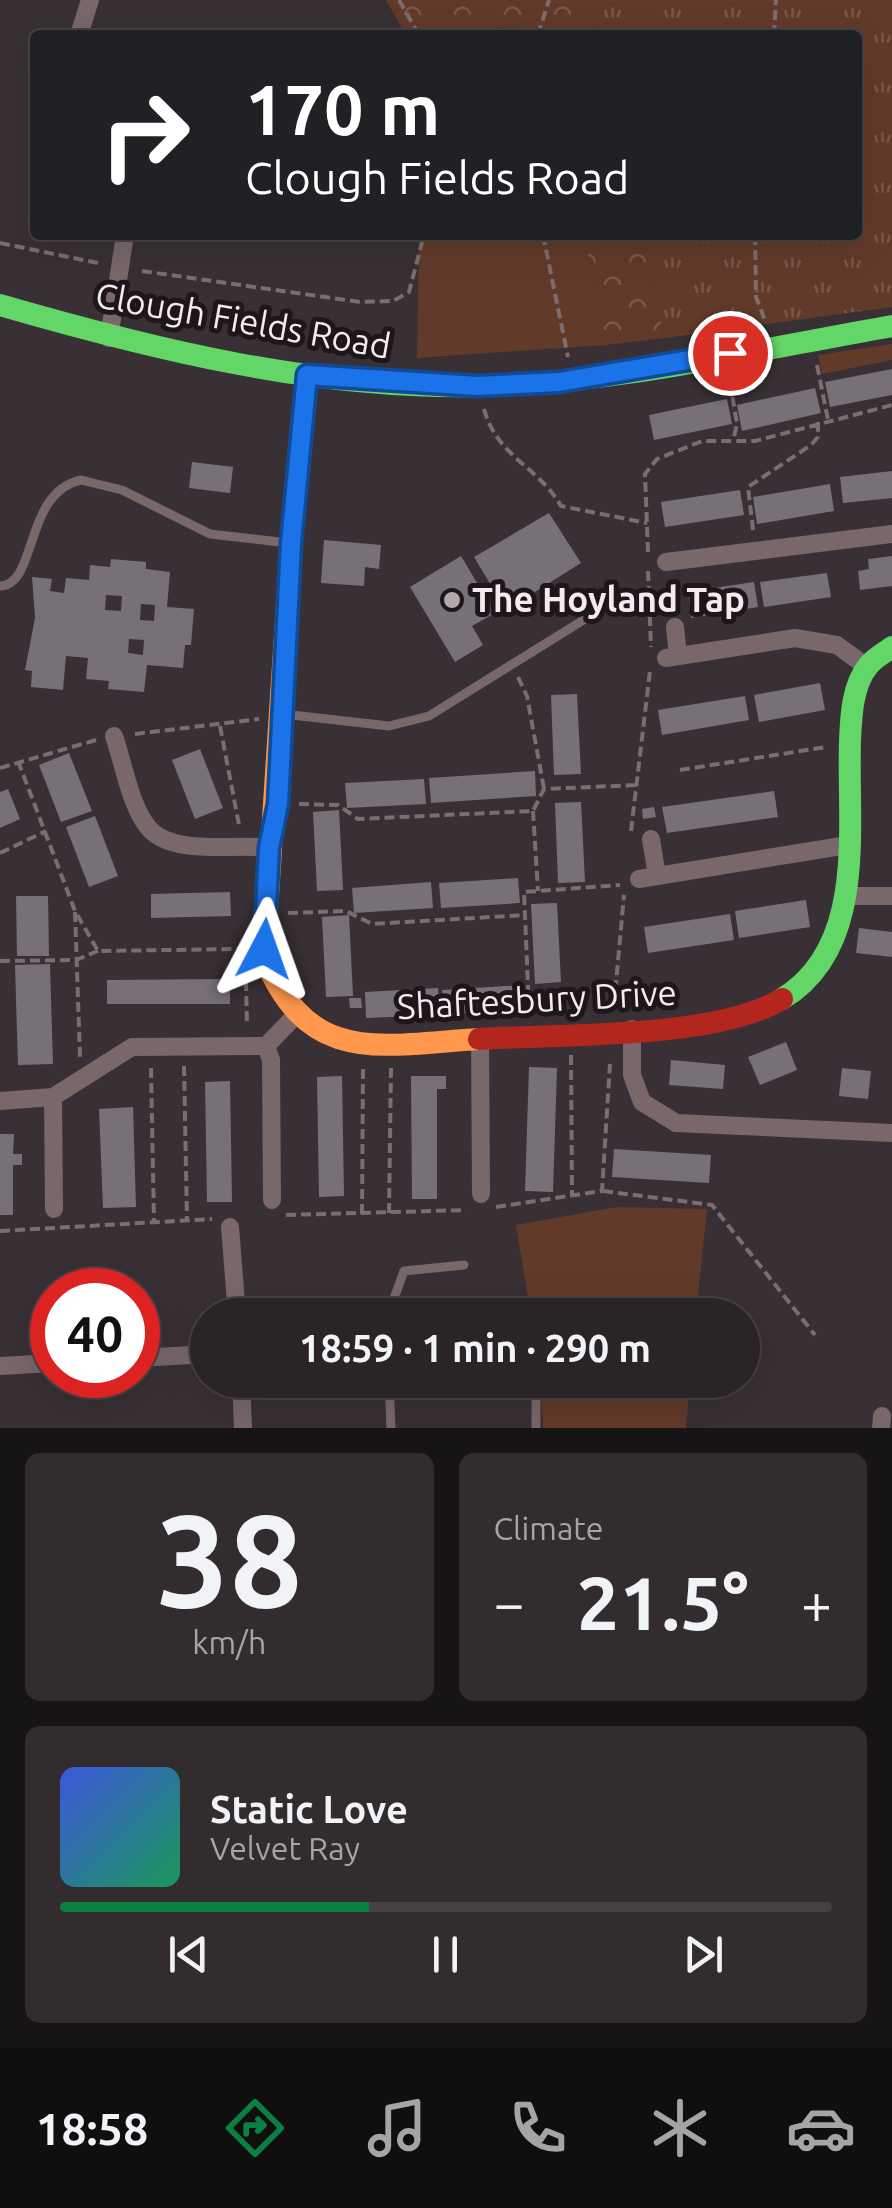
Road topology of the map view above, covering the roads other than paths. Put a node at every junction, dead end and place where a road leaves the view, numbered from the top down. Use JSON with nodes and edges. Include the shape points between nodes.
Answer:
{"nodes":[{"id":1,"x":90,"y":0,"type":"edge"},
{"id":2,"x":81,"y":30,"type":"edge"},
{"id":3,"x":125,"y":240,"type":"edge"},
{"id":4,"x":0,"y":304,"type":"edge"},
{"id":5,"x":892,"y":326,"type":"edge"},
{"id":6,"x":109,"y":338,"type":"junction"},
{"id":7,"x":307,"y":375,"type":"junction"},
{"id":8,"x":892,"y":534,"type":"edge"},
{"id":9,"x":291,"y":543,"type":"junction"},
{"id":10,"x":666,"y":562,"type":"dead end"},
{"id":11,"x":0,"y":586,"type":"edge"},
{"id":12,"x":606,"y":606,"type":"dead end"},
{"id":13,"x":675,"y":627,"type":"dead end"},
{"id":14,"x":892,"y":647,"type":"edge"},
{"id":15,"x":868,"y":667,"type":"junction"},
{"id":16,"x":283,"y":714,"type":"junction"},
{"id":17,"x":114,"y":736,"type":"road end"},
{"id":18,"x":651,"y":838,"type":"dead end"},
{"id":19,"x":848,"y":846,"type":"junction"},
{"id":20,"x":269,"y":848,"type":"junction"},
{"id":21,"x":849,"y":896,"type":"junction"},
{"id":22,"x":892,"y":896,"type":"edge"},
{"id":23,"x":297,"y":1014,"type":"junction"},
{"id":24,"x":622,"y":1030,"type":"junction"},
{"id":25,"x":480,"y":1038,"type":"junction"},
{"id":26,"x":256,"y":1046,"type":"junction"},
{"id":27,"x":53,"y":1097,"type":"junction"},
{"id":28,"x":0,"y":1101,"type":"edge"},
{"id":29,"x":892,"y":1133,"type":"edge"},
{"id":30,"x":481,"y":1194,"type":"dead end"},
{"id":31,"x":272,"y":1208,"type":"road end"},
{"id":32,"x":54,"y":1209,"type":"dead end"},
{"id":33,"x":223,"y":1223,"type":"road end"},
{"id":34,"x":464,"y":1265,"type":"dead end"},
{"id":35,"x":234,"y":1298,"type":"edge"},
{"id":36,"x":394,"y":1298,"type":"edge"},
{"id":37,"x":190,"y":1355,"type":"edge"},
{"id":38,"x":160,"y":1357,"type":"edge"},
{"id":39,"x":30,"y":1364,"type":"edge"},
{"id":40,"x":0,"y":1366,"type":"edge"},
{"id":41,"x":242,"y":1398,"type":"edge"},
{"id":42,"x":390,"y":1398,"type":"edge"},
{"id":43,"x":536,"y":1398,"type":"edge"},
{"id":44,"x":243,"y":1428,"type":"edge"},
{"id":45,"x":391,"y":1428,"type":"edge"},
{"id":46,"x":536,"y":1428,"type":"edge"}],
"edges":[{"from":1,"to":2,"type":"street"},
{"from":3,"to":6,"type":"street"},
{"from":4,"to":6,"type":"street","name":"Clough Fields Road"},
{"from":5,"to":7,"type":"street","name":"Clough Fields Road","via":[[559,382],[477,386]]},
{"from":6,"to":7,"type":"street","name":"Clough Fields Road"},
{"from":7,"to":9,"type":"street","name":"Shaftesbury Drive"},
{"from":8,"to":10,"type":"street"},
{"from":9,"to":11,"type":"lane","via":[[210,534],[122,490],[80,480],[54,494],[38,515],[22,573]]},
{"from":9,"to":16,"type":"street","name":"Shaftesbury Drive"},
{"from":12,"to":16,"type":"lane","via":[[429,716],[390,726]]},
{"from":13,"to":15,"type":"street","via":[[672,657],[814,639],[837,645]]},
{"from":14,"to":15,"type":"street"},
{"from":15,"to":19,"type":"street","name":"Shaftesbury Drive","via":[[850,744]]},
{"from":16,"to":20,"type":"street","name":"Shaftesbury Drive"},
{"from":17,"to":20,"type":"street","via":[[145,824],[159,837],[177,844]]},
{"from":18,"to":19,"type":"street","via":[[648,878]]},
{"from":19,"to":21,"type":"street","name":"Shaftesbury Drive"},
{"from":20,"to":23,"type":"street","name":"Shaftesbury Drive","via":[[264,949],[276,986]]},
{"from":21,"to":22,"type":"street"},
{"from":21,"to":24,"type":"street","name":"Shaftesbury Drive","via":[[836,936],[808,980],[780,1002],[749,1019]]},
{"from":23,"to":25,"type":"street","name":"Shaftesbury Drive","via":[[324,1033],[363,1046]]},
{"from":23,"to":26,"type":"street"},
{"from":24,"to":25,"type":"street","name":"Shaftesbury Drive"},
{"from":24,"to":29,"type":"street","via":[[642,1102],[676,1122]]},
{"from":25,"to":30,"type":"street"},
{"from":26,"to":27,"type":"street","via":[[132,1047]]},
{"from":26,"to":31,"type":"street","via":[[271,1060]]},
{"from":27,"to":28,"type":"street"},
{"from":27,"to":32,"type":"street"},
{"from":33,"to":35,"type":"street"},
{"from":34,"to":36,"type":"lane","via":[[404,1271]]},
{"from":37,"to":38,"type":"street"},
{"from":39,"to":40,"type":"street"},
{"from":41,"to":44,"type":"street"},
{"from":42,"to":45,"type":"lane"},
{"from":43,"to":46,"type":"lane"}]}
